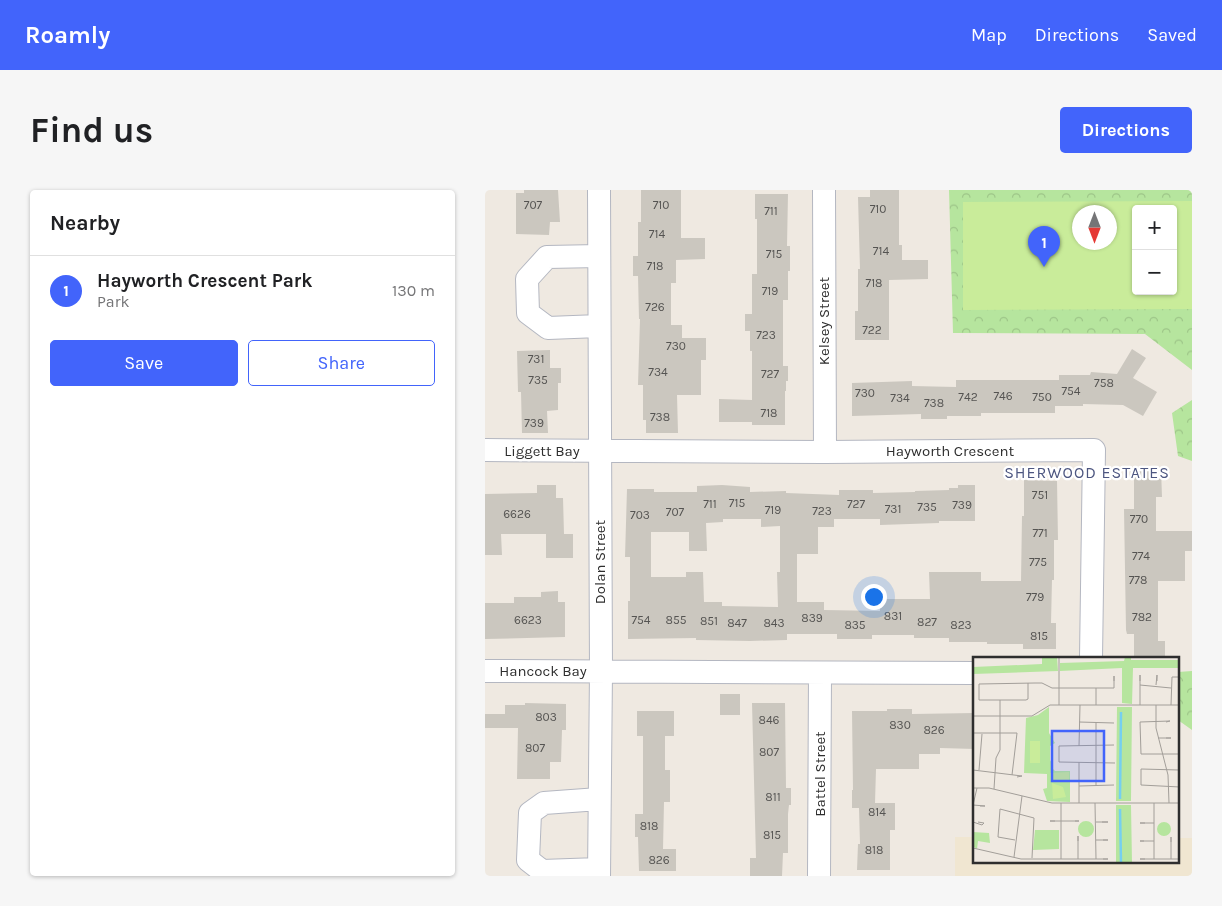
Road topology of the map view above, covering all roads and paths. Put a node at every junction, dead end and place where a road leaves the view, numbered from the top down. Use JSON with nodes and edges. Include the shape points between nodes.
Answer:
{"nodes":[{"id":1,"x":599,"y":190,"type":"edge"},
{"id":2,"x":824,"y":190,"type":"edge"},
{"id":3,"x":599,"y":256,"type":"junction"},
{"id":4,"x":599,"y":326,"type":"junction"},
{"id":5,"x":485,"y":450,"type":"edge"},
{"id":6,"x":599,"y":451,"type":"junction"},
{"id":7,"x":825,"y":452,"type":"junction"},
{"id":8,"x":1091,"y":657,"type":"edge"},
{"id":9,"x":485,"y":671,"type":"edge"},
{"id":10,"x":601,"y":671,"type":"junction"},
{"id":11,"x":973,"y":672,"type":"edge"},
{"id":12,"x":820,"y":673,"type":"junction"},
{"id":13,"x":599,"y":799,"type":"junction"},
{"id":14,"x":599,"y":872,"type":"edge"},
{"id":15,"x":819,"y":876,"type":"edge"}],
"edges":[{"from":1,"to":3,"type":"street","name":"Dolan Street"},
{"from":2,"to":7,"type":"street","name":"Kelsey Street"},
{"from":3,"to":4,"type":"street","name":"Dolan Street"},
{"from":3,"to":4,"type":"street","via":[[547,257],[527,279],[528,313],[548,328]]},
{"from":4,"to":6,"type":"street","name":"Dolan Street"},
{"from":5,"to":6,"type":"street","name":"Liggett Bay"},
{"from":6,"to":7,"type":"street","name":"Hayworth Crescent"},
{"from":6,"to":10,"type":"street","name":"Dolan Street"},
{"from":7,"to":8,"type":"street","name":"Hayworth Crescent","via":[[1094,450]]},
{"from":9,"to":10,"type":"street","name":"Hancock Bay"},
{"from":10,"to":12,"type":"street"},
{"from":10,"to":13,"type":"street","name":"Dolan Street"},
{"from":11,"to":12,"type":"street"},
{"from":12,"to":15,"type":"street","name":"Battel Street"},
{"from":13,"to":14,"type":"street","name":"Dolan Street"},
{"from":13,"to":14,"type":"street","name":"Dolan Street","via":[[544,803],[530,814],[528,860],[542,870]]}]}
